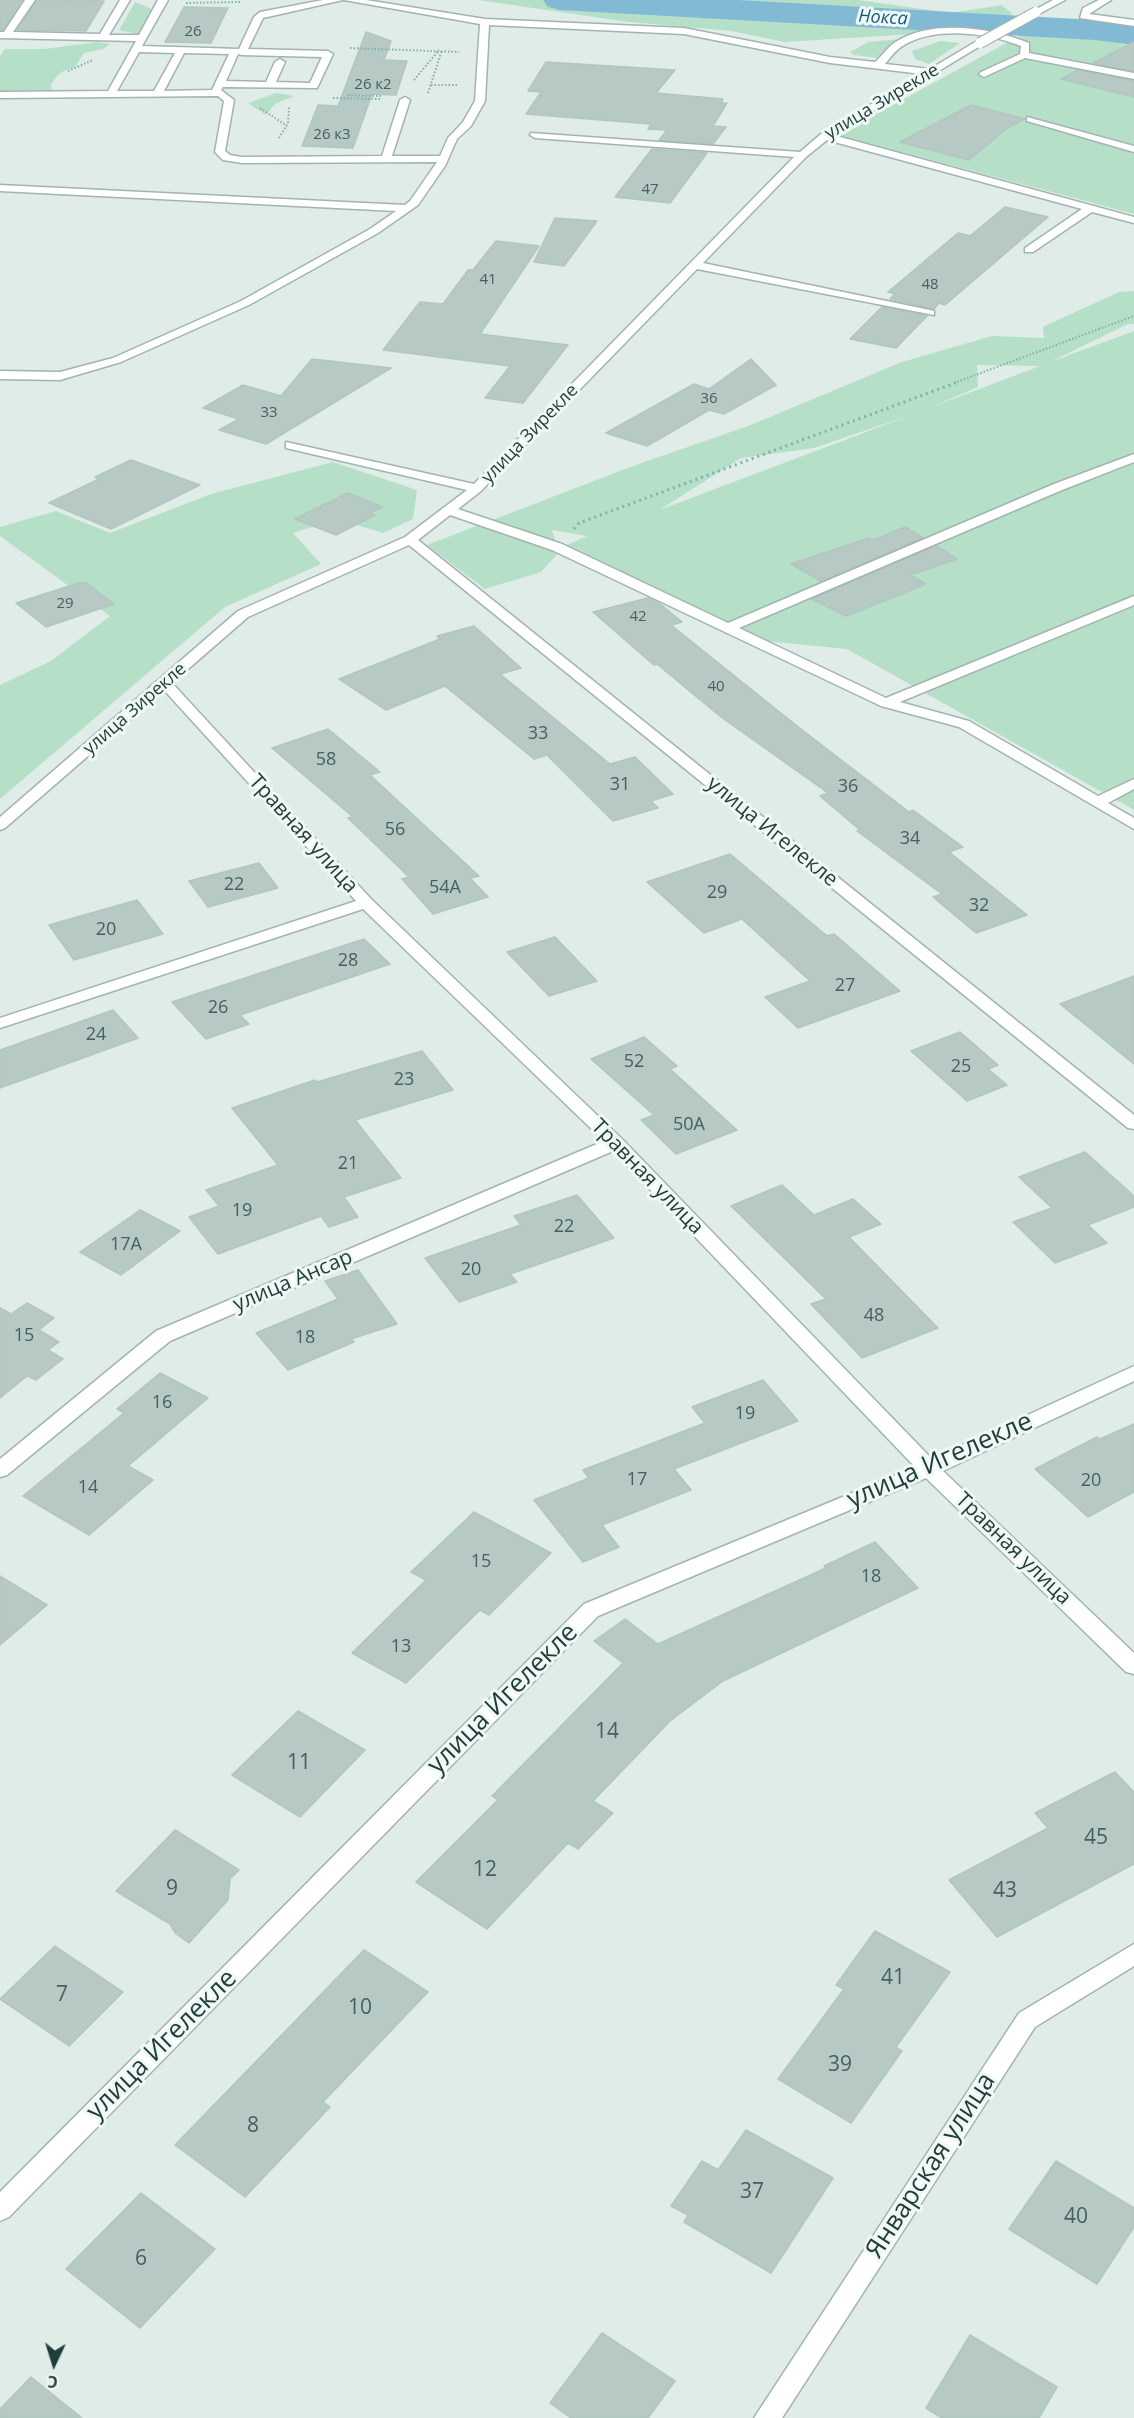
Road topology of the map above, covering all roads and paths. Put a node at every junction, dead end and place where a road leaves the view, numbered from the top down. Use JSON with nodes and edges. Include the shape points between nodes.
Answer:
{"nodes":[{"id":1,"x":30,"y":0,"type":"edge"},
{"id":2,"x":125,"y":0,"type":"edge"},
{"id":3,"x":339,"y":0,"type":"edge"},
{"id":4,"x":349,"y":0,"type":"edge"},
{"id":5,"x":1060,"y":0,"type":"edge"},
{"id":6,"x":1106,"y":0,"type":"edge"},
{"id":7,"x":162,"y":1,"type":"edge"},
{"id":8,"x":246,"y":2,"type":"dead end"},
{"id":9,"x":484,"y":21,"type":"junction"},
{"id":10,"x":1134,"y":23,"type":"edge"},
{"id":11,"x":4,"y":35,"type":"edge"},
{"id":12,"x":103,"y":38,"type":"junction"},
{"id":13,"x":142,"y":38,"type":"junction"},
{"id":14,"x":347,"y":48,"type":"dead end"},
{"id":15,"x":181,"y":50,"type":"junction"},
{"id":16,"x":238,"y":52,"type":"junction"},
{"id":17,"x":466,"y":52,"type":"dead end"},
{"id":18,"x":134,"y":53,"type":"junction"},
{"id":19,"x":1024,"y":54,"type":"junction"},
{"id":20,"x":280,"y":62,"type":"dead end"},
{"id":21,"x":876,"y":66,"type":"junction"},
{"id":22,"x":932,"y":72,"type":"junction"},
{"id":23,"x":984,"y":74,"type":"dead end"},
{"id":24,"x":1134,"y":76,"type":"edge"},
{"id":25,"x":431,"y":85,"type":"dead end"},
{"id":26,"x":464,"y":85,"type":"dead end"},
{"id":27,"x":269,"y":86,"type":"junction"},
{"id":28,"x":217,"y":88,"type":"junction"},
{"id":29,"x":158,"y":93,"type":"junction"},
{"id":30,"x":111,"y":94,"type":"junction"},
{"id":31,"x":0,"y":95,"type":"edge"},
{"id":32,"x":54,"y":95,"type":"junction"},
{"id":33,"x":322,"y":98,"type":"dead end"},
{"id":34,"x":405,"y":100,"type":"joint"},
{"id":35,"x":295,"y":102,"type":"dead end"},
{"id":36,"x":1030,"y":119,"type":"dead end"},
{"id":37,"x":535,"y":135,"type":"dead end"},
{"id":38,"x":825,"y":136,"type":"junction"},
{"id":39,"x":1134,"y":149,"type":"edge"},
{"id":40,"x":802,"y":156,"type":"junction"},
{"id":41,"x":386,"y":159,"type":"junction"},
{"id":42,"x":267,"y":160,"type":"junction"},
{"id":43,"x":442,"y":163,"type":"junction"},
{"id":44,"x":0,"y":188,"type":"edge"},
{"id":45,"x":407,"y":208,"type":"junction"},
{"id":46,"x":1090,"y":208,"type":"junction"},
{"id":47,"x":1134,"y":220,"type":"edge"},
{"id":48,"x":1029,"y":250,"type":"dead end"},
{"id":49,"x":695,"y":265,"type":"junction"},
{"id":50,"x":930,"y":313,"type":"dead end"},
{"id":51,"x":1134,"y":316,"type":"edge"},
{"id":52,"x":0,"y":375,"type":"edge"},
{"id":53,"x":290,"y":445,"type":"dead end"},
{"id":54,"x":1134,"y":458,"type":"edge"},
{"id":55,"x":477,"y":488,"type":"junction"},
{"id":56,"x":448,"y":510,"type":"junction"},
{"id":57,"x":410,"y":540,"type":"junction"},
{"id":58,"x":557,"y":548,"type":"junction"},
{"id":59,"x":1134,"y":600,"type":"edge"},
{"id":60,"x":726,"y":628,"type":"junction"},
{"id":61,"x":165,"y":683,"type":"junction"},
{"id":62,"x":886,"y":703,"type":"junction"},
{"id":63,"x":1134,"y":783,"type":"edge"},
{"id":64,"x":1098,"y":802,"type":"junction"},
{"id":65,"x":1134,"y":824,"type":"edge"},
{"id":66,"x":0,"y":825,"type":"edge"},
{"id":67,"x":366,"y":903,"type":"junction"},
{"id":68,"x":0,"y":1023,"type":"edge"},
{"id":69,"x":1134,"y":1124,"type":"edge"},
{"id":70,"x":616,"y":1143,"type":"junction"},
{"id":71,"x":1134,"y":1373,"type":"edge"},
{"id":72,"x":929,"y":1469,"type":"junction"},
{"id":73,"x":0,"y":1470,"type":"edge"},
{"id":74,"x":1134,"y":1666,"type":"edge"},
{"id":75,"x":1134,"y":1954,"type":"edge"},
{"id":76,"x":0,"y":2210,"type":"edge"},
{"id":77,"x":767,"y":2418,"type":"edge"}],
"edges":[{"from":1,"to":11,"type":"street"},
{"from":2,"to":12,"type":"street"},
{"from":3,"to":16,"type":"street","via":[[263,14]]},
{"from":4,"to":9,"type":"street"},
{"from":5,"to":22,"type":"street","name":"улица Зирекле","bridge":true},
{"from":6,"to":10,"type":"street","via":[[1086,10],[1083,16]]},
{"from":7,"to":8,"type":"path"},
{"from":7,"to":13,"type":"street"},
{"from":9,"to":21,"type":"street","via":[[684,31]]},
{"from":9,"to":43,"type":"street","via":[[480,102],[453,138]]},
{"from":11,"to":12,"type":"street"},
{"from":12,"to":13,"type":"street"},
{"from":13,"to":18,"type":"street"},
{"from":14,"to":17,"type":"path"},
{"from":15,"to":16,"type":"street"},
{"from":15,"to":18,"type":"street"},
{"from":15,"to":29,"type":"street"},
{"from":16,"to":27,"type":"street","via":[[328,54],[314,86]]},
{"from":16,"to":28,"type":"street"},
{"from":18,"to":30,"type":"street"},
{"from":18,"to":32,"type":"path","via":[[104,56],[71,68]]},
{"from":19,"to":21,"type":"street","via":[[1026,45],[1014,39],[962,31],[900,43]]},
{"from":19,"to":23,"type":"street"},
{"from":19,"to":24,"type":"street"},
{"from":20,"to":27,"type":"street"},
{"from":21,"to":22,"type":"street"},
{"from":22,"to":38,"type":"street","name":"улица Зирекле"},
{"from":25,"to":26,"type":"path"},
{"from":27,"to":28,"type":"street"},
{"from":28,"to":29,"type":"street"},
{"from":28,"to":42,"type":"street","via":[[229,100],[221,154],[236,160]]},
{"from":29,"to":30,"type":"street"},
{"from":30,"to":32,"type":"street"},
{"from":31,"to":32,"type":"street"},
{"from":33,"to":34,"type":"path"},
{"from":34,"to":41,"type":"street"},
{"from":35,"to":42,"type":"path","via":[[287,109],[286,126]]},
{"from":36,"to":39,"type":"street"},
{"from":37,"to":40,"type":"street"},
{"from":38,"to":40,"type":"street","name":"улица Зирекле"},
{"from":38,"to":46,"type":"street"},
{"from":40,"to":49,"type":"street","name":"улица Зирекле"},
{"from":41,"to":42,"type":"street"},
{"from":41,"to":43,"type":"street"},
{"from":43,"to":45,"type":"street"},
{"from":44,"to":45,"type":"street"},
{"from":45,"to":52,"type":"street","via":[[374,231],[245,303],[117,360],[60,376]]},
{"from":46,"to":47,"type":"street"},
{"from":46,"to":48,"type":"street"},
{"from":49,"to":50,"type":"street"},
{"from":49,"to":55,"type":"street","name":"улица Зирекле"},
{"from":51,"to":58,"type":"path","via":[[579,523]]},
{"from":53,"to":55,"type":"street"},
{"from":54,"to":60,"type":"street"},
{"from":55,"to":56,"type":"street","name":"улица Зирекле"},
{"from":56,"to":57,"type":"street","name":"улица Зирекле"},
{"from":56,"to":58,"type":"street"},
{"from":57,"to":61,"type":"street","name":"улица Зирекле","via":[[243,614]]},
{"from":57,"to":69,"type":"street","name":"улица Игелекле"},
{"from":58,"to":60,"type":"street"},
{"from":59,"to":62,"type":"street"},
{"from":60,"to":62,"type":"street"},
{"from":61,"to":66,"type":"street","name":"улица Зирекле"},
{"from":61,"to":67,"type":"street","name":"Травная улица"},
{"from":62,"to":64,"type":"street","via":[[964,724]]},
{"from":63,"to":64,"type":"street"},
{"from":64,"to":65,"type":"street"},
{"from":67,"to":68,"type":"street"},
{"from":67,"to":70,"type":"street","name":"Травная улица"},
{"from":70,"to":72,"type":"street","name":"Травная улица"},
{"from":70,"to":73,"type":"street","name":"улица Ансар","via":[[163,1336]]},
{"from":71,"to":72,"type":"street","name":"улица Игелекле"},
{"from":72,"to":74,"type":"street","name":"Травная улица"},
{"from":72,"to":76,"type":"street","name":"улица Игелекле","via":[[591,1610]]},
{"from":75,"to":77,"type":"street","name":"Январская улица","via":[[1027,2020]]}]}
